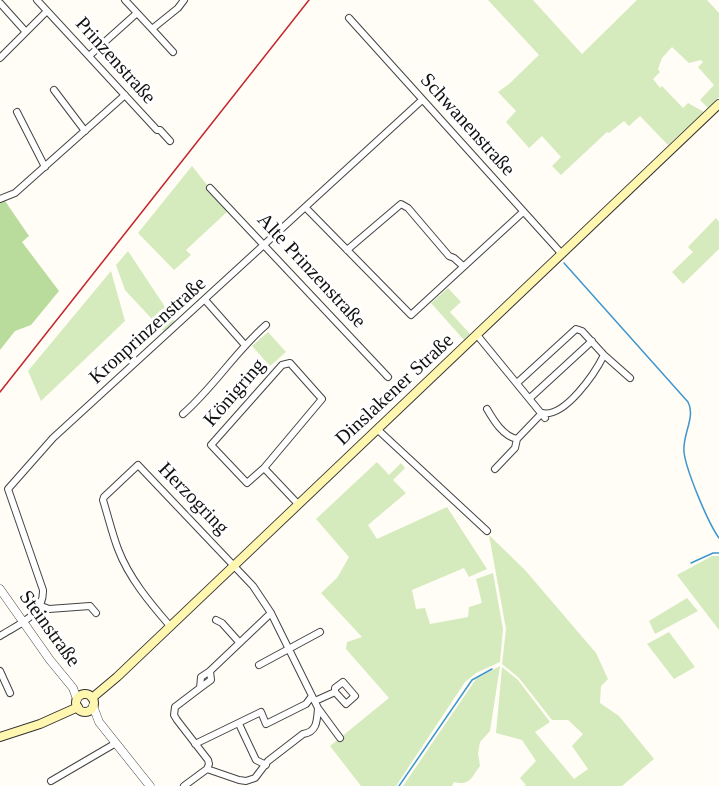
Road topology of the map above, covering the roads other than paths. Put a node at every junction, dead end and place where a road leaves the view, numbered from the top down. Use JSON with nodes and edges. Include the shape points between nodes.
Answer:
{"nodes":[{"id":1,"x":37,"y":0,"type":"edge"},
{"id":2,"x":125,"y":0,"type":"edge"},
{"id":3,"x":184,"y":0,"type":"edge"},
{"id":4,"x":0,"y":3,"type":"edge"},
{"id":5,"x":47,"y":11,"type":"junction"},
{"id":6,"x":137,"y":13,"type":"junction"},
{"id":7,"x":349,"y":18,"type":"dead end"},
{"id":8,"x":152,"y":29,"type":"junction"},
{"id":9,"x":26,"y":32,"type":"junction"},
{"id":10,"x":173,"y":52,"type":"dead end"},
{"id":11,"x":89,"y":56,"type":"junction"},
{"id":12,"x":0,"y":58,"type":"edge"},
{"id":13,"x":54,"y":90,"type":"dead end"},
{"id":14,"x":125,"y":95,"type":"junction"},
{"id":15,"x":422,"y":100,"type":"junction"},
{"id":16,"x":719,"y":104,"type":"edge"},
{"id":17,"x":17,"y":112,"type":"dead end"},
{"id":18,"x":86,"y":131,"type":"junction"},
{"id":19,"x":170,"y":141,"type":"dead end"},
{"id":20,"x":45,"y":167,"type":"junction"},
{"id":21,"x":210,"y":188,"type":"dead end"},
{"id":22,"x":0,"y":199,"type":"edge"},
{"id":23,"x":306,"y":208,"type":"junction"},
{"id":24,"x":523,"y":212,"type":"junction"},
{"id":25,"x":266,"y":245,"type":"junction"},
{"id":26,"x":347,"y":250,"type":"junction"},
{"id":27,"x":561,"y":253,"type":"junction"},
{"id":28,"x":463,"y":266,"type":"junction"},
{"id":29,"x":206,"y":300,"type":"junction"},
{"id":30,"x":266,"y":325,"type":"dead end"},
{"id":31,"x":477,"y":335,"type":"junction"},
{"id":32,"x":592,"y":340,"type":"junction"},
{"id":33,"x":244,"y":344,"type":"junction"},
{"id":34,"x":604,"y":355,"type":"junction"},
{"id":35,"x":388,"y":377,"type":"dead end"},
{"id":36,"x":630,"y":378,"type":"dead end"},
{"id":37,"x":517,"y":382,"type":"junction"},
{"id":38,"x":530,"y":398,"type":"junction"},
{"id":39,"x":487,"y":410,"type":"dead end"},
{"id":40,"x":183,"y":414,"type":"dead end"},
{"id":41,"x":543,"y":415,"type":"junction"},
{"id":42,"x":377,"y":429,"type":"junction"},
{"id":43,"x":517,"y":439,"type":"junction"},
{"id":44,"x":264,"y":468,"type":"junction"},
{"id":45,"x":495,"y":469,"type":"dead end"},
{"id":46,"x":298,"y":504,"type":"junction"},
{"id":47,"x":487,"y":531,"type":"dead end"},
{"id":48,"x":234,"y":566,"type":"junction"},
{"id":49,"x":0,"y":589,"type":"edge"},
{"id":50,"x":41,"y":606,"type":"junction"},
{"id":51,"x":271,"y":613,"type":"junction"},
{"id":52,"x":96,"y":614,"type":"dead end"},
{"id":53,"x":216,"y":620,"type":"dead end"},
{"id":54,"x":22,"y":622,"type":"junction"},
{"id":55,"x":170,"y":626,"type":"junction"},
{"id":56,"x":320,"y":632,"type":"dead end"},
{"id":57,"x":0,"y":636,"type":"edge"},
{"id":58,"x":239,"y":642,"type":"junction"},
{"id":59,"x":289,"y":649,"type":"junction"},
{"id":60,"x":258,"y":666,"type":"dead end"},
{"id":61,"x":0,"y":671,"type":"edge"},
{"id":62,"x":335,"y":692,"type":"dead end"},
{"id":63,"x":10,"y":693,"type":"dead end"},
{"id":64,"x":314,"y":698,"type":"junction"},
{"id":65,"x":85,"y":703,"type":"junction"},
{"id":66,"x":318,"y":708,"type":"junction"},
{"id":67,"x":239,"y":724,"type":"junction"},
{"id":68,"x":0,"y":737,"type":"edge"},
{"id":69,"x":340,"y":738,"type":"dead end"},
{"id":70,"x":116,"y":743,"type":"junction"},
{"id":71,"x":195,"y":744,"type":"junction"},
{"id":72,"x":266,"y":765,"type":"junction"},
{"id":73,"x":207,"y":769,"type":"junction"},
{"id":74,"x":51,"y":780,"type":"dead end"},
{"id":75,"x":150,"y":786,"type":"edge"},
{"id":76,"x":184,"y":786,"type":"edge"}],
"edges":[{"from":1,"to":5,"type":"street","name":"Prinzenstraße"},
{"from":2,"to":6,"type":"street"},
{"from":3,"to":8,"type":"street"},
{"from":4,"to":9,"type":"street"},
{"from":5,"to":9,"type":"street"},
{"from":5,"to":11,"type":"street","name":"Prinzenstraße"},
{"from":6,"to":8,"type":"street"},
{"from":6,"to":11,"type":"street"},
{"from":7,"to":15,"type":"street","name":"Schwanenstraße"},
{"from":8,"to":10,"type":"street"},
{"from":9,"to":12,"type":"street"},
{"from":11,"to":14,"type":"street","name":"Prinzenstraße"},
{"from":13,"to":18,"type":"street"},
{"from":14,"to":18,"type":"street"},
{"from":14,"to":19,"type":"street","name":"Prinzenstraße"},
{"from":15,"to":23,"type":"street","name":"Kronprinzenstraße"},
{"from":15,"to":24,"type":"street","name":"Schwanenstraße"},
{"from":16,"to":27,"type":"main road","name":"Dinslakener Straße"},
{"from":17,"to":20,"type":"street"},
{"from":18,"to":20,"type":"street"},
{"from":20,"to":22,"type":"street","via":[[15,193]]},
{"from":21,"to":25,"type":"street","name":"Alte Prinzenstraße"},
{"from":23,"to":25,"type":"street","name":"Kronprinzenstraße"},
{"from":23,"to":26,"type":"street"},
{"from":24,"to":27,"type":"street","name":"Schwanenstraße"},
{"from":24,"to":28,"type":"street"},
{"from":25,"to":29,"type":"street","name":"Kronprinzenstraße"},
{"from":25,"to":35,"type":"street","name":"Alte Prinzenstraße"},
{"from":26,"to":28,"type":"street","via":[[400,204]]},
{"from":26,"to":28,"type":"street","via":[[411,315]]},
{"from":27,"to":31,"type":"main road","name":"Dinslakener Straße"},
{"from":29,"to":33,"type":"street"},
{"from":29,"to":50,"type":"street","name":"Kronprinzenstraße","via":[[53,438],[8,489],[43,590]]},
{"from":30,"to":33,"type":"street"},
{"from":31,"to":37,"type":"street"},
{"from":31,"to":42,"type":"main road","name":"Dinslakener Straße"},
{"from":32,"to":34,"type":"street"},
{"from":32,"to":37,"type":"street","via":[[576,329]]},
{"from":32,"to":38,"type":"street"},
{"from":33,"to":40,"type":"street","via":[[204,395]]},
{"from":34,"to":36,"type":"street"},
{"from":34,"to":41,"type":"street","via":[[571,399]]},
{"from":37,"to":38,"type":"street"},
{"from":38,"to":41,"type":"street"},
{"from":39,"to":43,"type":"street","via":[[493,421]]},
{"from":41,"to":43,"type":"street"},
{"from":42,"to":46,"type":"main road","name":"Dinslakener Straße"},
{"from":42,"to":47,"type":"street"},
{"from":43,"to":45,"type":"street","via":[[515,448]]},
{"from":44,"to":44,"type":"street","name":"Königring","via":[[247,483],[211,445],[282,365],[290,363],[322,399]]},
{"from":44,"to":46,"type":"street"},
{"from":46,"to":48,"type":"main road","name":"Dinslakener Straße"},
{"from":48,"to":51,"type":"street"},
{"from":48,"to":55,"type":"main road","name":"Dinslakener Straße"},
{"from":48,"to":55,"type":"street","name":"Herzogring","via":[[138,465],[103,500],[118,550],[143,593]]},
{"from":49,"to":54,"type":"street","name":"Steinstraße"},
{"from":50,"to":52,"type":"street","via":[[90,606]]},
{"from":50,"to":54,"type":"street"},
{"from":51,"to":58,"type":"street"},
{"from":51,"to":59,"type":"street"},
{"from":53,"to":58,"type":"street"},
{"from":54,"to":57,"type":"street"},
{"from":54,"to":65,"type":"street","name":"Steinstraße"},
{"from":55,"to":65,"type":"main road","name":"Dinslakener Straße"},
{"from":56,"to":59,"type":"street"},
{"from":58,"to":71,"type":"street","via":[[201,677],[200,688],[175,707],[174,715]]},
{"from":59,"to":60,"type":"street"},
{"from":59,"to":64,"type":"street"},
{"from":61,"to":63,"type":"street"},
{"from":62,"to":64,"type":"street"},
{"from":64,"to":66,"type":"street"},
{"from":64,"to":67,"type":"street","via":[[266,723],[261,712]]},
{"from":65,"to":68,"type":"main road","name":"Dinslakener Straße"},
{"from":65,"to":70,"type":"street","name":"Steinstraße"},
{"from":66,"to":69,"type":"street"},
{"from":66,"to":72,"type":"street","via":[[317,725],[310,733],[303,734]]},
{"from":67,"to":71,"type":"street"},
{"from":67,"to":72,"type":"street","via":[[256,760]]},
{"from":70,"to":74,"type":"street"},
{"from":70,"to":75,"type":"street","name":"Steinstraße"},
{"from":71,"to":73,"type":"street","via":[[208,760]]},
{"from":72,"to":73,"type":"street","via":[[255,778],[246,781]]},
{"from":73,"to":76,"type":"street"}]}
